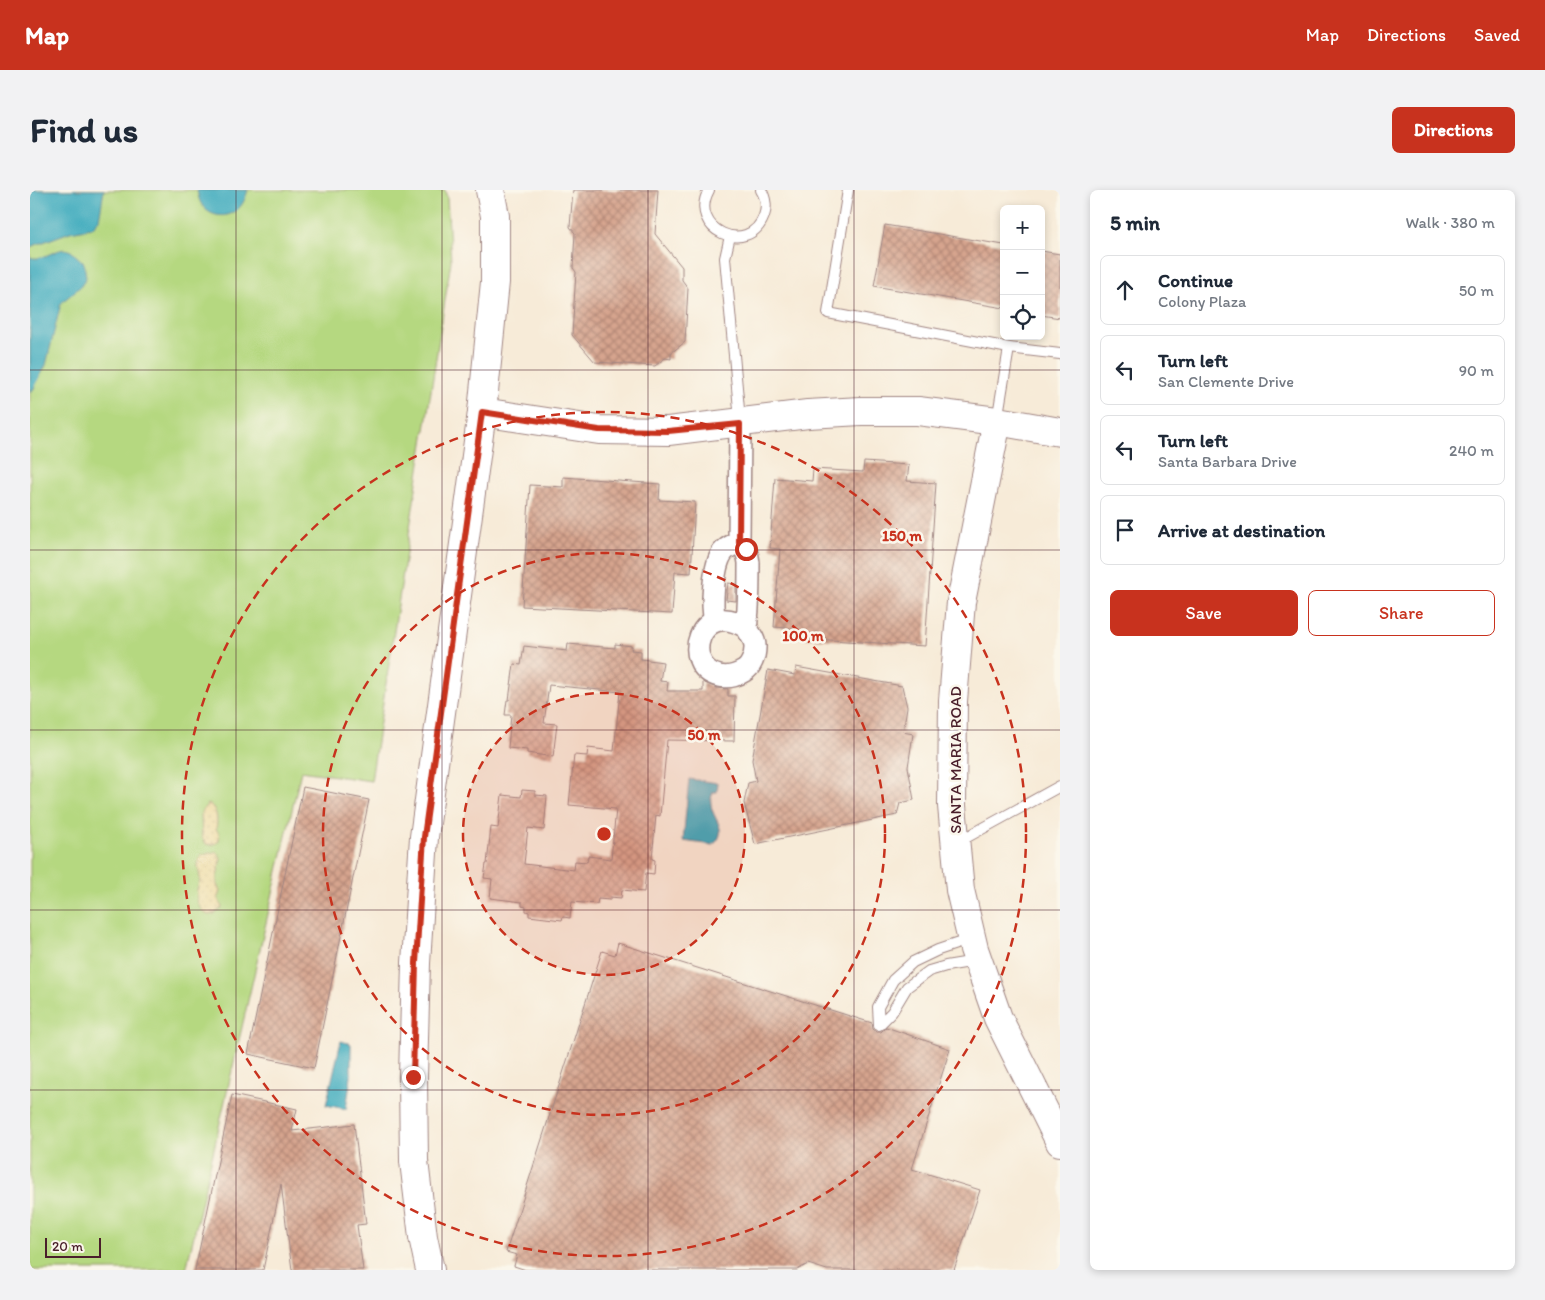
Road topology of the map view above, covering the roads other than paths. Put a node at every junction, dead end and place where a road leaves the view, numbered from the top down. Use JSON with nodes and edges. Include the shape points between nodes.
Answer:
{"nodes":[{"id":1,"x":490,"y":190,"type":"edge"},
{"id":2,"x":709,"y":190,"type":"edge"},
{"id":3,"x":761,"y":190,"type":"edge"},
{"id":4,"x":848,"y":190,"type":"edge"},
{"id":5,"x":730,"y":236,"type":"junction"},
{"id":6,"x":1009,"y":348,"type":"junction"},
{"id":7,"x":1060,"y":354,"type":"edge"},
{"id":8,"x":482,"y":412,"type":"junction"},
{"id":9,"x":997,"y":421,"type":"junction"},
{"id":10,"x":740,"y":424,"type":"junction"},
{"id":11,"x":1060,"y":432,"type":"edge"},
{"id":12,"x":739,"y":542,"type":"junction"},
{"id":13,"x":715,"y":621,"type":"junction"},
{"id":14,"x":747,"y":628,"type":"junction"},
{"id":15,"x":1060,"y":786,"type":"edge"},
{"id":16,"x":956,"y":843,"type":"junction"},
{"id":17,"x":975,"y":950,"type":"junction"},
{"id":18,"x":1060,"y":1142,"type":"edge"},
{"id":19,"x":430,"y":1270,"type":"edge"}],
"edges":[{"from":1,"to":8,"type":"street","via":[[495,216],[494,282]]},
{"from":2,"to":5,"type":"lane","via":[[705,196],[706,217],[711,226]]},
{"from":3,"to":5,"type":"lane","via":[[766,202],[762,221],[748,234]]},
{"from":4,"to":6,"type":"lane","via":[[828,313]]},
{"from":5,"to":10,"type":"lane","via":[[725,258]]},
{"from":6,"to":7,"type":"lane"},
{"from":6,"to":9,"type":"lane"},
{"from":8,"to":10,"type":"street","via":[[599,430],[668,431]]},
{"from":8,"to":19,"type":"street","via":[[424,837],[416,963],[414,1161]]},
{"from":9,"to":10,"type":"street","via":[[899,411],[808,414]]},
{"from":9,"to":11,"type":"street"},
{"from":9,"to":16,"type":"street","name":"SANTA MARIA ROAD","via":[[961,602],[952,701],[952,806]]},
{"from":10,"to":12,"type":"street"},
{"from":12,"to":13,"type":"street","via":[[728,546],[717,567],[712,600]]},
{"from":12,"to":14,"type":"street","via":[[746,549],[749,563]]},
{"from":13,"to":14,"type":"street","via":[[737,621]]},
{"from":13,"to":14,"type":"street","via":[[699,637],[697,648],[699,659],[714,675],[726,677],[747,669],[756,648]]},
{"from":15,"to":16,"type":"lane"},
{"from":16,"to":17,"type":"street","name":"SANTA MARIA ROAD","via":[[960,890]]},
{"from":17,"to":17,"type":"lane","via":[[938,950],[913,962],[892,980],[878,1007],[879,1025],[892,1012],[907,987],[929,971],[946,966]]},
{"from":17,"to":18,"type":"street","name":"SANTA MARIA ROAD","via":[[998,1018]]}]}
